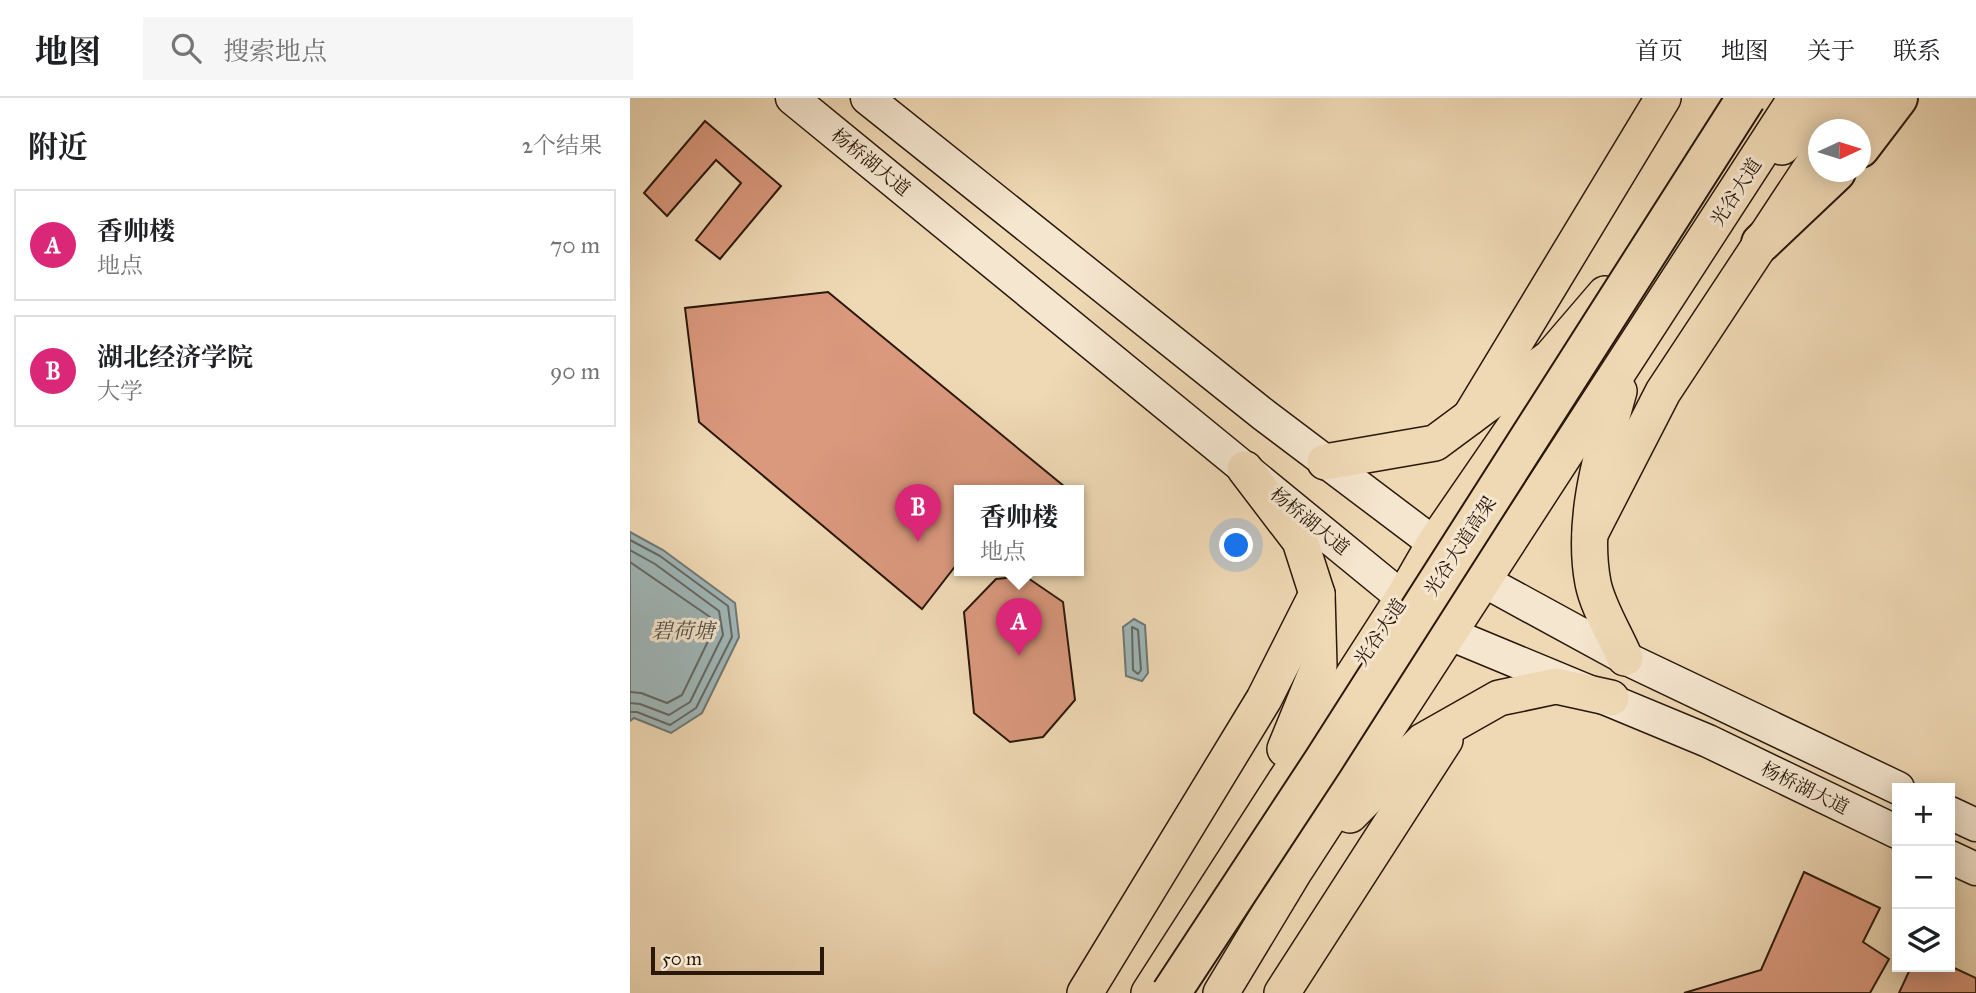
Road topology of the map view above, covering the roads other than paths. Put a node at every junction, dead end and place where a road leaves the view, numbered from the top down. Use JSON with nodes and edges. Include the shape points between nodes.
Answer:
{"nodes":[{"id":1,"x":792,"y":98,"type":"edge"},
{"id":2,"x":867,"y":98,"type":"edge"},
{"id":3,"x":1663,"y":98,"type":"edge"},
{"id":4,"x":1723,"y":98,"type":"edge"},
{"id":5,"x":1729,"y":98,"type":"edge"},
{"id":6,"x":1746,"y":98,"type":"edge"},
{"id":7,"x":1769,"y":98,"type":"edge"},
{"id":8,"x":1796,"y":98,"type":"edge"},
{"id":9,"x":1830,"y":98,"type":"edge"},
{"id":10,"x":1858,"y":98,"type":"edge"},
{"id":11,"x":1898,"y":98,"type":"edge"},
{"id":12,"x":1844,"y":119,"type":"edge"},
{"id":13,"x":1871,"y":134,"type":"edge"},
{"id":14,"x":1700,"y":143,"type":"junction"},
{"id":15,"x":1808,"y":172,"type":"edge"},
{"id":16,"x":1825,"y":182,"type":"edge"},
{"id":17,"x":1732,"y":197,"type":"junction"},
{"id":18,"x":1761,"y":243,"type":"junction"},
{"id":19,"x":1605,"y":294,"type":"junction"},
{"id":20,"x":1629,"y":356,"type":"junction"},
{"id":21,"x":1470,"y":417,"type":"junction"},
{"id":22,"x":1325,"y":462,"type":"junction"},
{"id":23,"x":1245,"y":468,"type":"junction"},
{"id":24,"x":1590,"y":534,"type":"junction"},
{"id":25,"x":1434,"y":544,"type":"junction"},
{"id":26,"x":1484,"y":580,"type":"junction"},
{"id":27,"x":1317,"y":594,"type":"junction"},
{"id":28,"x":1403,"y":598,"type":"junction"},
{"id":29,"x":1450,"y":634,"type":"junction"},
{"id":30,"x":1625,"y":658,"type":"junction"},
{"id":31,"x":1611,"y":698,"type":"junction"},
{"id":32,"x":1457,"y":722,"type":"junction"},
{"id":33,"x":1892,"y":785,"type":"edge"},
{"id":34,"x":1955,"y":815,"type":"edge"},
{"id":35,"x":1976,"y":825,"type":"edge"},
{"id":36,"x":1253,"y":828,"type":"junction"},
{"id":37,"x":1892,"y":830,"type":"edge"},
{"id":38,"x":1955,"y":859,"type":"edge"},
{"id":39,"x":1976,"y":869,"type":"edge"},
{"id":40,"x":1294,"y":872,"type":"junction"},
{"id":41,"x":1085,"y":993,"type":"edge"},
{"id":42,"x":1149,"y":993,"type":"edge"},
{"id":43,"x":1171,"y":993,"type":"edge"},
{"id":44,"x":1195,"y":993,"type":"edge"},
{"id":45,"x":1221,"y":993,"type":"edge"},
{"id":46,"x":1282,"y":993,"type":"edge"}],
"edges":[{"from":1,"to":23,"type":"main road","name":"杨桥湖大道"},
{"from":2,"to":22,"type":"main road","name":"杨桥湖大道"},
{"from":3,"to":21,"type":"main road"},
{"from":4,"to":14,"type":"highway"},
{"from":5,"to":14,"type":"main road","name":"光谷大道"},
{"from":6,"to":43,"type":"highway","name":"光谷大道高架","bridge":true},
{"from":7,"to":44,"type":"highway","name":"光谷大道高架"},
{"from":8,"to":17,"type":"main road","name":"光谷大道"},
{"from":9,"to":17,"type":"main road"},
{"from":10,"to":12,"type":"main road"},
{"from":11,"to":13,"type":"highway"},
{"from":14,"to":19,"type":"main road","name":"光谷大道"},
{"from":15,"to":18,"type":"main road"},
{"from":16,"to":18,"type":"highway"},
{"from":17,"to":20,"type":"main road","name":"光谷大道"},
{"from":18,"to":24,"type":"main road","via":[[1663,392]]},
{"from":19,"to":21,"type":"main road","via":[[1551,357]]},
{"from":19,"to":25,"type":"main road","name":"光谷大道"},
{"from":20,"to":24,"type":"main road","via":[[1600,458]]},
{"from":20,"to":26,"type":"main road","name":"光谷大道"},
{"from":21,"to":22,"type":"main road","via":[[1435,443]]},
{"from":22,"to":25,"type":"main road","name":"杨桥湖大道"},
{"from":23,"to":27,"type":"main road","via":[[1300,541]]},
{"from":23,"to":28,"type":"main road","name":"杨桥湖大道"},
{"from":24,"to":30,"type":"main road","via":[[1593,584]]},
{"from":25,"to":26,"type":"main road","name":"杨桥湖大道"},
{"from":25,"to":28,"type":"main road","name":"光谷大道"},
{"from":26,"to":29,"type":"main road","name":"光谷大道"},
{"from":26,"to":30,"type":"main road","name":"杨桥湖大道"},
{"from":27,"to":36,"type":"main road","via":[[1319,666]]},
{"from":27,"to":41,"type":"main road","via":[[1264,699]]},
{"from":28,"to":29,"type":"main road","name":"杨桥湖大道"},
{"from":28,"to":36,"type":"main road","name":"光谷大道"},
{"from":29,"to":31,"type":"main road","name":"杨桥湖大道"},
{"from":29,"to":40,"type":"main road","name":"光谷大道"},
{"from":30,"to":33,"type":"main road","name":"杨桥湖大道"},
{"from":31,"to":32,"type":"main road","via":[[1556,686],[1499,698]]},
{"from":31,"to":37,"type":"main road","name":"杨桥湖大道"},
{"from":32,"to":40,"type":"main road","via":[[1423,741]]},
{"from":32,"to":46,"type":"main road"},
{"from":34,"to":35,"type":"main road"},
{"from":36,"to":42,"type":"main road","name":"光谷大道"},
{"from":38,"to":39,"type":"main road"},
{"from":40,"to":45,"type":"main road","name":"光谷大道"}]}
